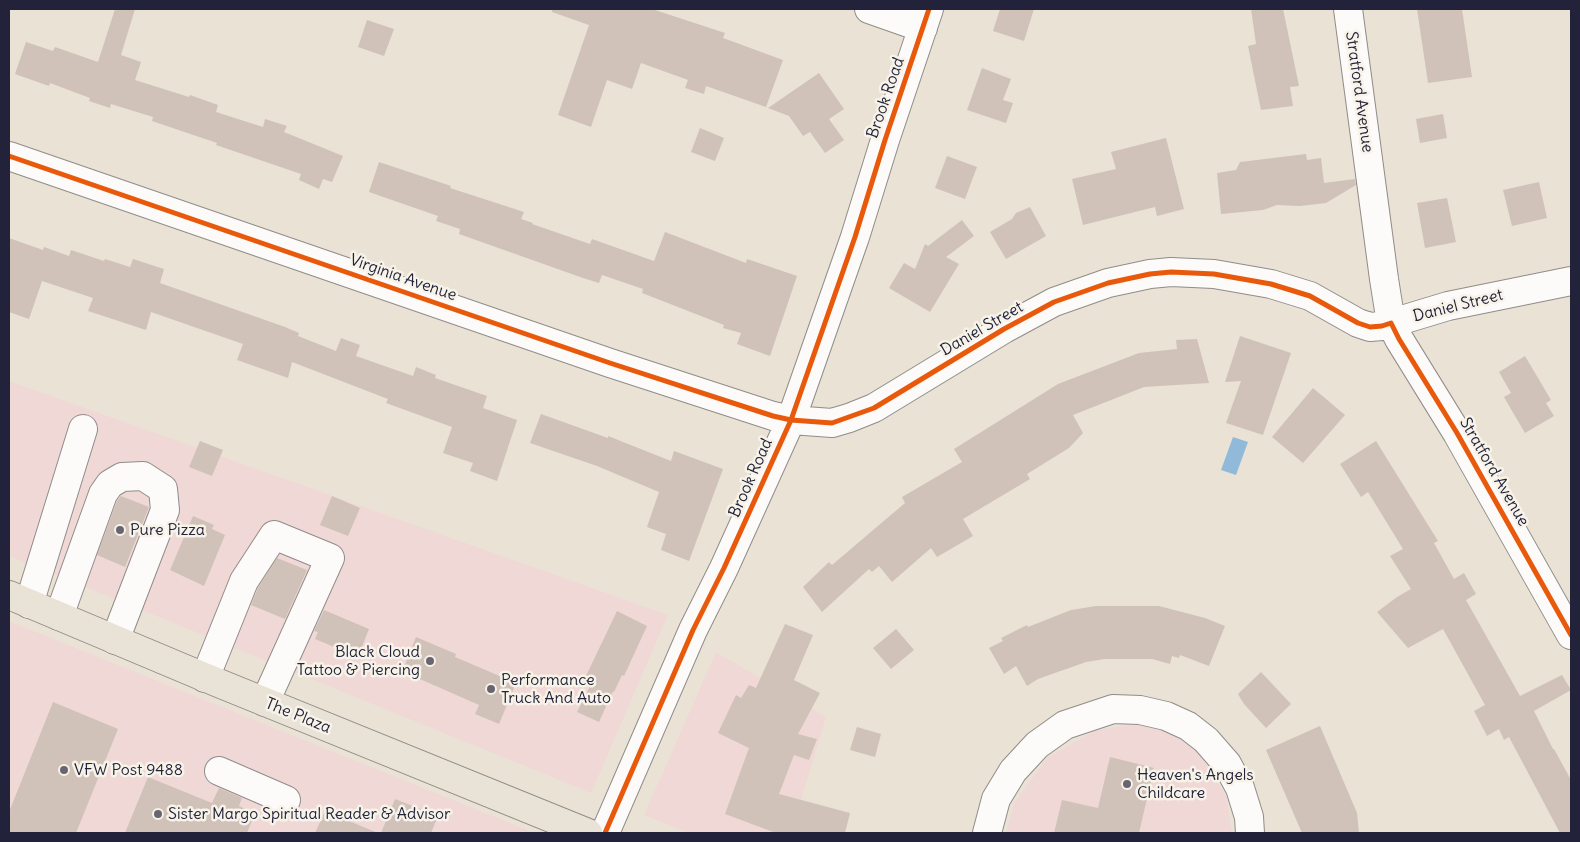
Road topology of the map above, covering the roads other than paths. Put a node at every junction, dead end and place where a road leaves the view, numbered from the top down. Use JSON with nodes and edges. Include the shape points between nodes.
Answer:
{"nodes":[{"id":1,"x":869,"y":9,"type":"edge"},
{"id":2,"x":1348,"y":9,"type":"edge"},
{"id":3,"x":926,"y":18,"type":"edge"},
{"id":4,"x":9,"y":156,"type":"edge"},
{"id":5,"x":1571,"y":281,"type":"edge"},
{"id":6,"x":1391,"y":324,"type":"junction"},
{"id":7,"x":791,"y":420,"type":"junction"},
{"id":8,"x":83,"y":429,"type":"dead end"},
{"id":9,"x":19,"y":600,"type":"edge"},
{"id":10,"x":59,"y":616,"type":"junction"},
{"id":11,"x":1571,"y":635,"type":"edge"},
{"id":12,"x":115,"y":640,"type":"junction"},
{"id":13,"x":205,"y":678,"type":"junction"},
{"id":14,"x":265,"y":702,"type":"junction"},
{"id":15,"x":219,"y":771,"type":"dead end"},
{"id":16,"x":286,"y":800,"type":"dead end"},
{"id":17,"x":588,"y":833,"type":"edge"},
{"id":18,"x":605,"y":833,"type":"edge"},
{"id":19,"x":987,"y":833,"type":"edge"},
{"id":20,"x":1250,"y":833,"type":"edge"}],
"edges":[{"from":1,"to":3,"type":"street"},
{"from":2,"to":6,"type":"street","name":"Stratford Avenue"},
{"from":3,"to":7,"type":"street","name":"Brook Road"},
{"from":4,"to":7,"type":"street","name":"Virginia Avenue","via":[[610,363]]},
{"from":5,"to":6,"type":"street","name":"Daniel Street","via":[[1448,306]]},
{"from":6,"to":7,"type":"street","name":"Daniel Street","via":[[1370,327],[1310,296],[1271,284],[1214,274],[1150,274],[1108,283],[1054,302],[1004,328],[874,408],[832,423]]},
{"from":6,"to":11,"type":"street","name":"Stratford Avenue","via":[[1458,433]]},
{"from":7,"to":18,"type":"street","name":"Brook Road","via":[[693,630]]},
{"from":8,"to":9,"type":"street"},
{"from":9,"to":10,"type":"main road","name":"The Plaza"},
{"from":10,"to":12,"type":"main road","name":"The Plaza"},
{"from":10,"to":12,"type":"street","via":[[110,484],[122,477],[144,476],[163,489],[165,510]]},
{"from":12,"to":13,"type":"main road","name":"The Plaza"},
{"from":13,"to":14,"type":"main road","name":"The Plaza"},
{"from":13,"to":14,"type":"street","via":[[244,581],[274,536],[330,558]]},
{"from":14,"to":17,"type":"main road","name":"The Plaza"},
{"from":15,"to":16,"type":"street"},
{"from":19,"to":20,"type":"street","via":[[996,799],[1013,771],[1037,745],[1065,725],[1113,709],[1140,710],[1166,716],[1188,726],[1206,740],[1227,764],[1240,788]]}]}
